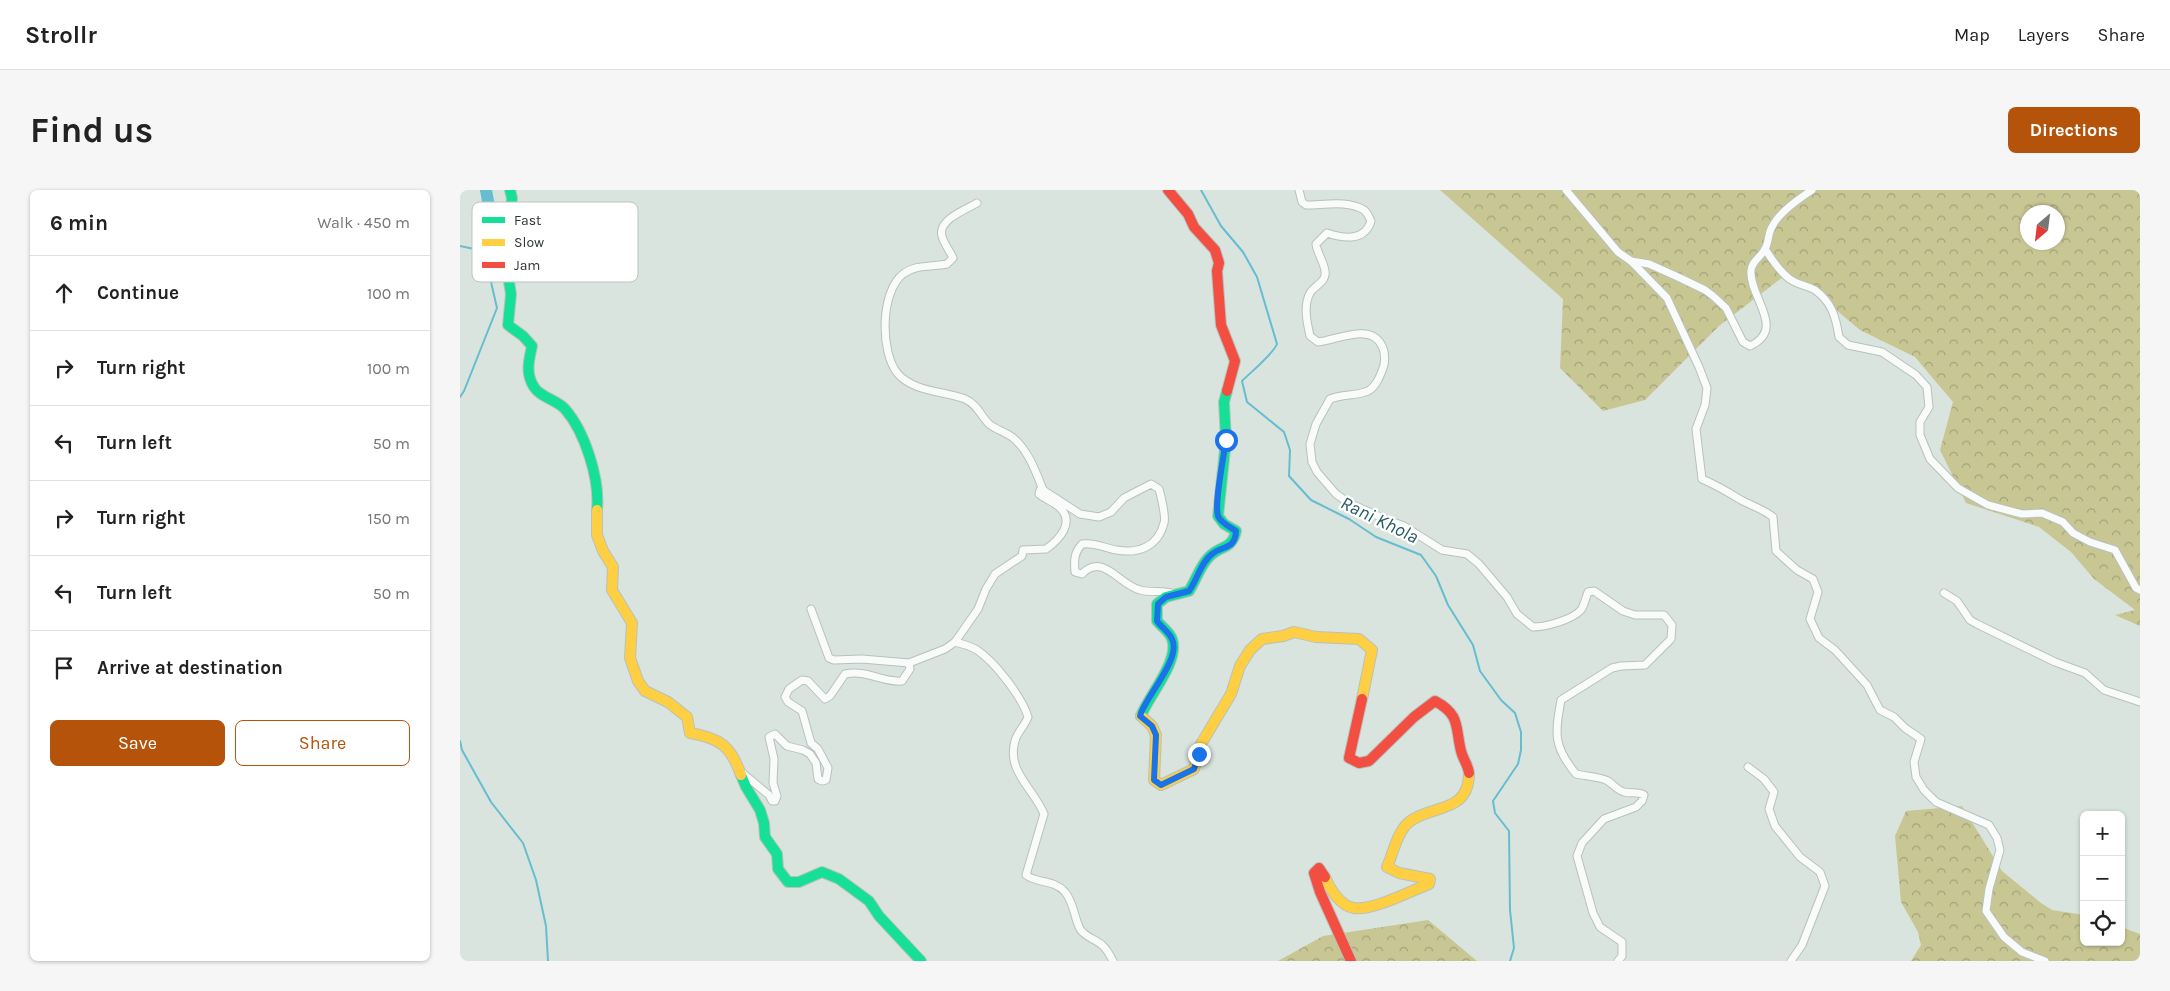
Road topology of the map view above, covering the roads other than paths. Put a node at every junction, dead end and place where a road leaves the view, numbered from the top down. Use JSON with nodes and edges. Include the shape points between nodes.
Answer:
{"nodes":[{"id":1,"x":1168,"y":190,"type":"edge"},
{"id":2,"x":1299,"y":190,"type":"edge"},
{"id":3,"x":1566,"y":190,"type":"edge"},
{"id":4,"x":1812,"y":190,"type":"edge"},
{"id":5,"x":977,"y":203,"type":"dead end"},
{"id":6,"x":1765,"y":249,"type":"junction"},
{"id":7,"x":1631,"y":261,"type":"junction"},
{"id":8,"x":509,"y":282,"type":"edge"},
{"id":9,"x":1043,"y":490,"type":"junction"},
{"id":10,"x":2140,"y":590,"type":"edge"},
{"id":11,"x":1944,"y":593,"type":"dead end"},
{"id":12,"x":1175,"y":594,"type":"junction"},
{"id":13,"x":811,"y":609,"type":"dead end"},
{"id":14,"x":955,"y":642,"type":"junction"},
{"id":15,"x":909,"y":663,"type":"junction"},
{"id":16,"x":2140,"y":702,"type":"edge"},
{"id":17,"x":1748,"y":767,"type":"dead end"},
{"id":18,"x":740,"y":771,"type":"junction"},
{"id":19,"x":921,"y":961,"type":"edge"},
{"id":20,"x":1113,"y":961,"type":"edge"},
{"id":21,"x":1351,"y":961,"type":"edge"},
{"id":22,"x":1618,"y":961,"type":"edge"},
{"id":23,"x":1791,"y":961,"type":"edge"},
{"id":24,"x":2046,"y":961,"type":"edge"}],
"edges":[{"from":1,"to":12,"type":"street","via":[[1215,250],[1219,263],[1221,325],[1235,361],[1224,402],[1226,440],[1218,516],[1236,531],[1236,539],[1212,553],[1189,591]]},
{"from":2,"to":22,"type":"street","via":[[1306,206],[1352,206],[1365,211],[1371,220],[1368,230],[1361,235],[1327,234],[1316,244],[1325,271],[1324,279],[1311,291],[1306,306],[1310,336],[1318,342],[1363,334],[1375,336],[1385,352],[1376,383],[1368,391],[1330,399],[1311,437],[1312,462],[1336,494],[1384,520],[1404,526],[1436,548],[1467,554],[1533,627],[1547,627],[1571,616],[1581,610],[1588,592],[1594,591],[1623,611],[1636,615],[1664,615],[1672,624],[1671,639],[1654,658],[1644,665],[1612,668],[1581,686],[1561,700],[1558,715],[1558,744],[1562,757],[1576,774],[1600,778],[1614,788],[1644,795],[1636,808],[1604,819],[1582,843],[1577,856],[1600,927],[1622,942],[1622,956]]},
{"from":3,"to":7,"type":"street","via":[[1618,252]]},
{"from":4,"to":6,"type":"street","via":[[1772,227]]},
{"from":5,"to":9,"type":"street","via":[[952,216],[943,228],[941,235],[953,258],[947,264],[909,271],[894,284],[886,327],[887,353],[899,375],[909,383],[966,400],[989,424],[1014,439],[1026,453]]},
{"from":6,"to":7,"type":"street","via":[[1751,271],[1756,298],[1764,309],[1767,322],[1760,338],[1750,346],[1743,342],[1726,308],[1705,290],[1648,264]]},
{"from":6,"to":10,"type":"street","via":[[1791,280],[1815,290],[1830,306],[1839,337],[1848,345],[1882,352],[1916,375],[1927,387],[1929,407],[1920,422],[1920,435],[1930,459],[1958,488],[1988,505],[2022,514],[2042,513],[2063,522],[2073,533],[2090,542],[2115,550]]},
{"from":7,"to":24,"type":"street","via":[[1667,298],[1707,388],[1696,429],[1702,479],[1773,517],[1776,551],[1813,579],[1818,592],[1810,619],[1819,638],[1835,650],[1867,686],[1880,710],[1921,739],[1914,762],[1916,776],[1924,790],[1936,802],[1989,825],[1997,838],[2000,850],[1986,911],[2004,937],[2022,952]]},
{"from":8,"to":18,"type":"street","via":[[508,325],[532,346],[527,368],[534,388],[564,408],[585,444],[599,493],[597,535],[613,567],[612,590],[632,623],[630,658],[638,681],[645,691],[668,702],[687,717],[690,733],[707,736],[723,744]]},
{"from":9,"to":12,"type":"street","via":[[1080,514],[1099,517],[1111,512],[1124,498],[1143,486],[1155,485],[1159,489],[1165,522],[1156,540],[1148,548],[1134,552],[1082,544],[1076,550],[1075,572],[1082,574],[1087,568],[1102,567],[1135,589]]},
{"from":9,"to":14,"type":"street","via":[[1039,494],[1059,506],[1064,515],[1063,533],[1046,549],[1023,550],[1022,556],[995,574],[978,610]]},
{"from":11,"to":16,"type":"street","via":[[1957,601],[1970,620],[1977,624],[2085,674],[2104,690]]},
{"from":12,"to":21,"type":"street","via":[[1158,604],[1157,621],[1172,637],[1174,646],[1170,660],[1140,716],[1152,726],[1156,735],[1154,780],[1161,785],[1194,769],[1202,744],[1232,694],[1240,666],[1250,650],[1262,639],[1294,632],[1316,637],[1359,639],[1372,650],[1349,758],[1359,763],[1370,761],[1435,701],[1445,706],[1457,725],[1459,753],[1468,762],[1469,779],[1464,794],[1450,808],[1407,823],[1387,868],[1430,879],[1429,884],[1367,908],[1352,908],[1332,893],[1322,870],[1318,868],[1314,873]]},
{"from":13,"to":15,"type":"street","via":[[829,658]]},
{"from":14,"to":15,"type":"street"},
{"from":14,"to":20,"type":"street","via":[[976,649],[990,662],[1016,692],[1028,717],[1015,739],[1012,754],[1019,776],[1044,814],[1026,876],[1050,881],[1064,891],[1072,904],[1079,928],[1100,943]]},
{"from":15,"to":18,"type":"street","via":[[910,669],[902,681],[894,682],[866,674],[844,674],[830,696],[825,698],[808,681],[802,680],[789,689],[788,702],[802,711],[810,743],[818,749],[828,768],[826,780],[818,779],[816,763],[810,754],[787,746],[775,734],[769,736],[774,760],[775,801]]},
{"from":17,"to":23,"type":"street","via":[[1774,792],[1769,809],[1774,826],[1800,857],[1820,872],[1825,886],[1802,945]]},
{"from":18,"to":19,"type":"street","via":[[760,810],[765,837],[776,854],[784,878],[788,882],[798,882],[822,872],[839,879],[869,901]]}]}
